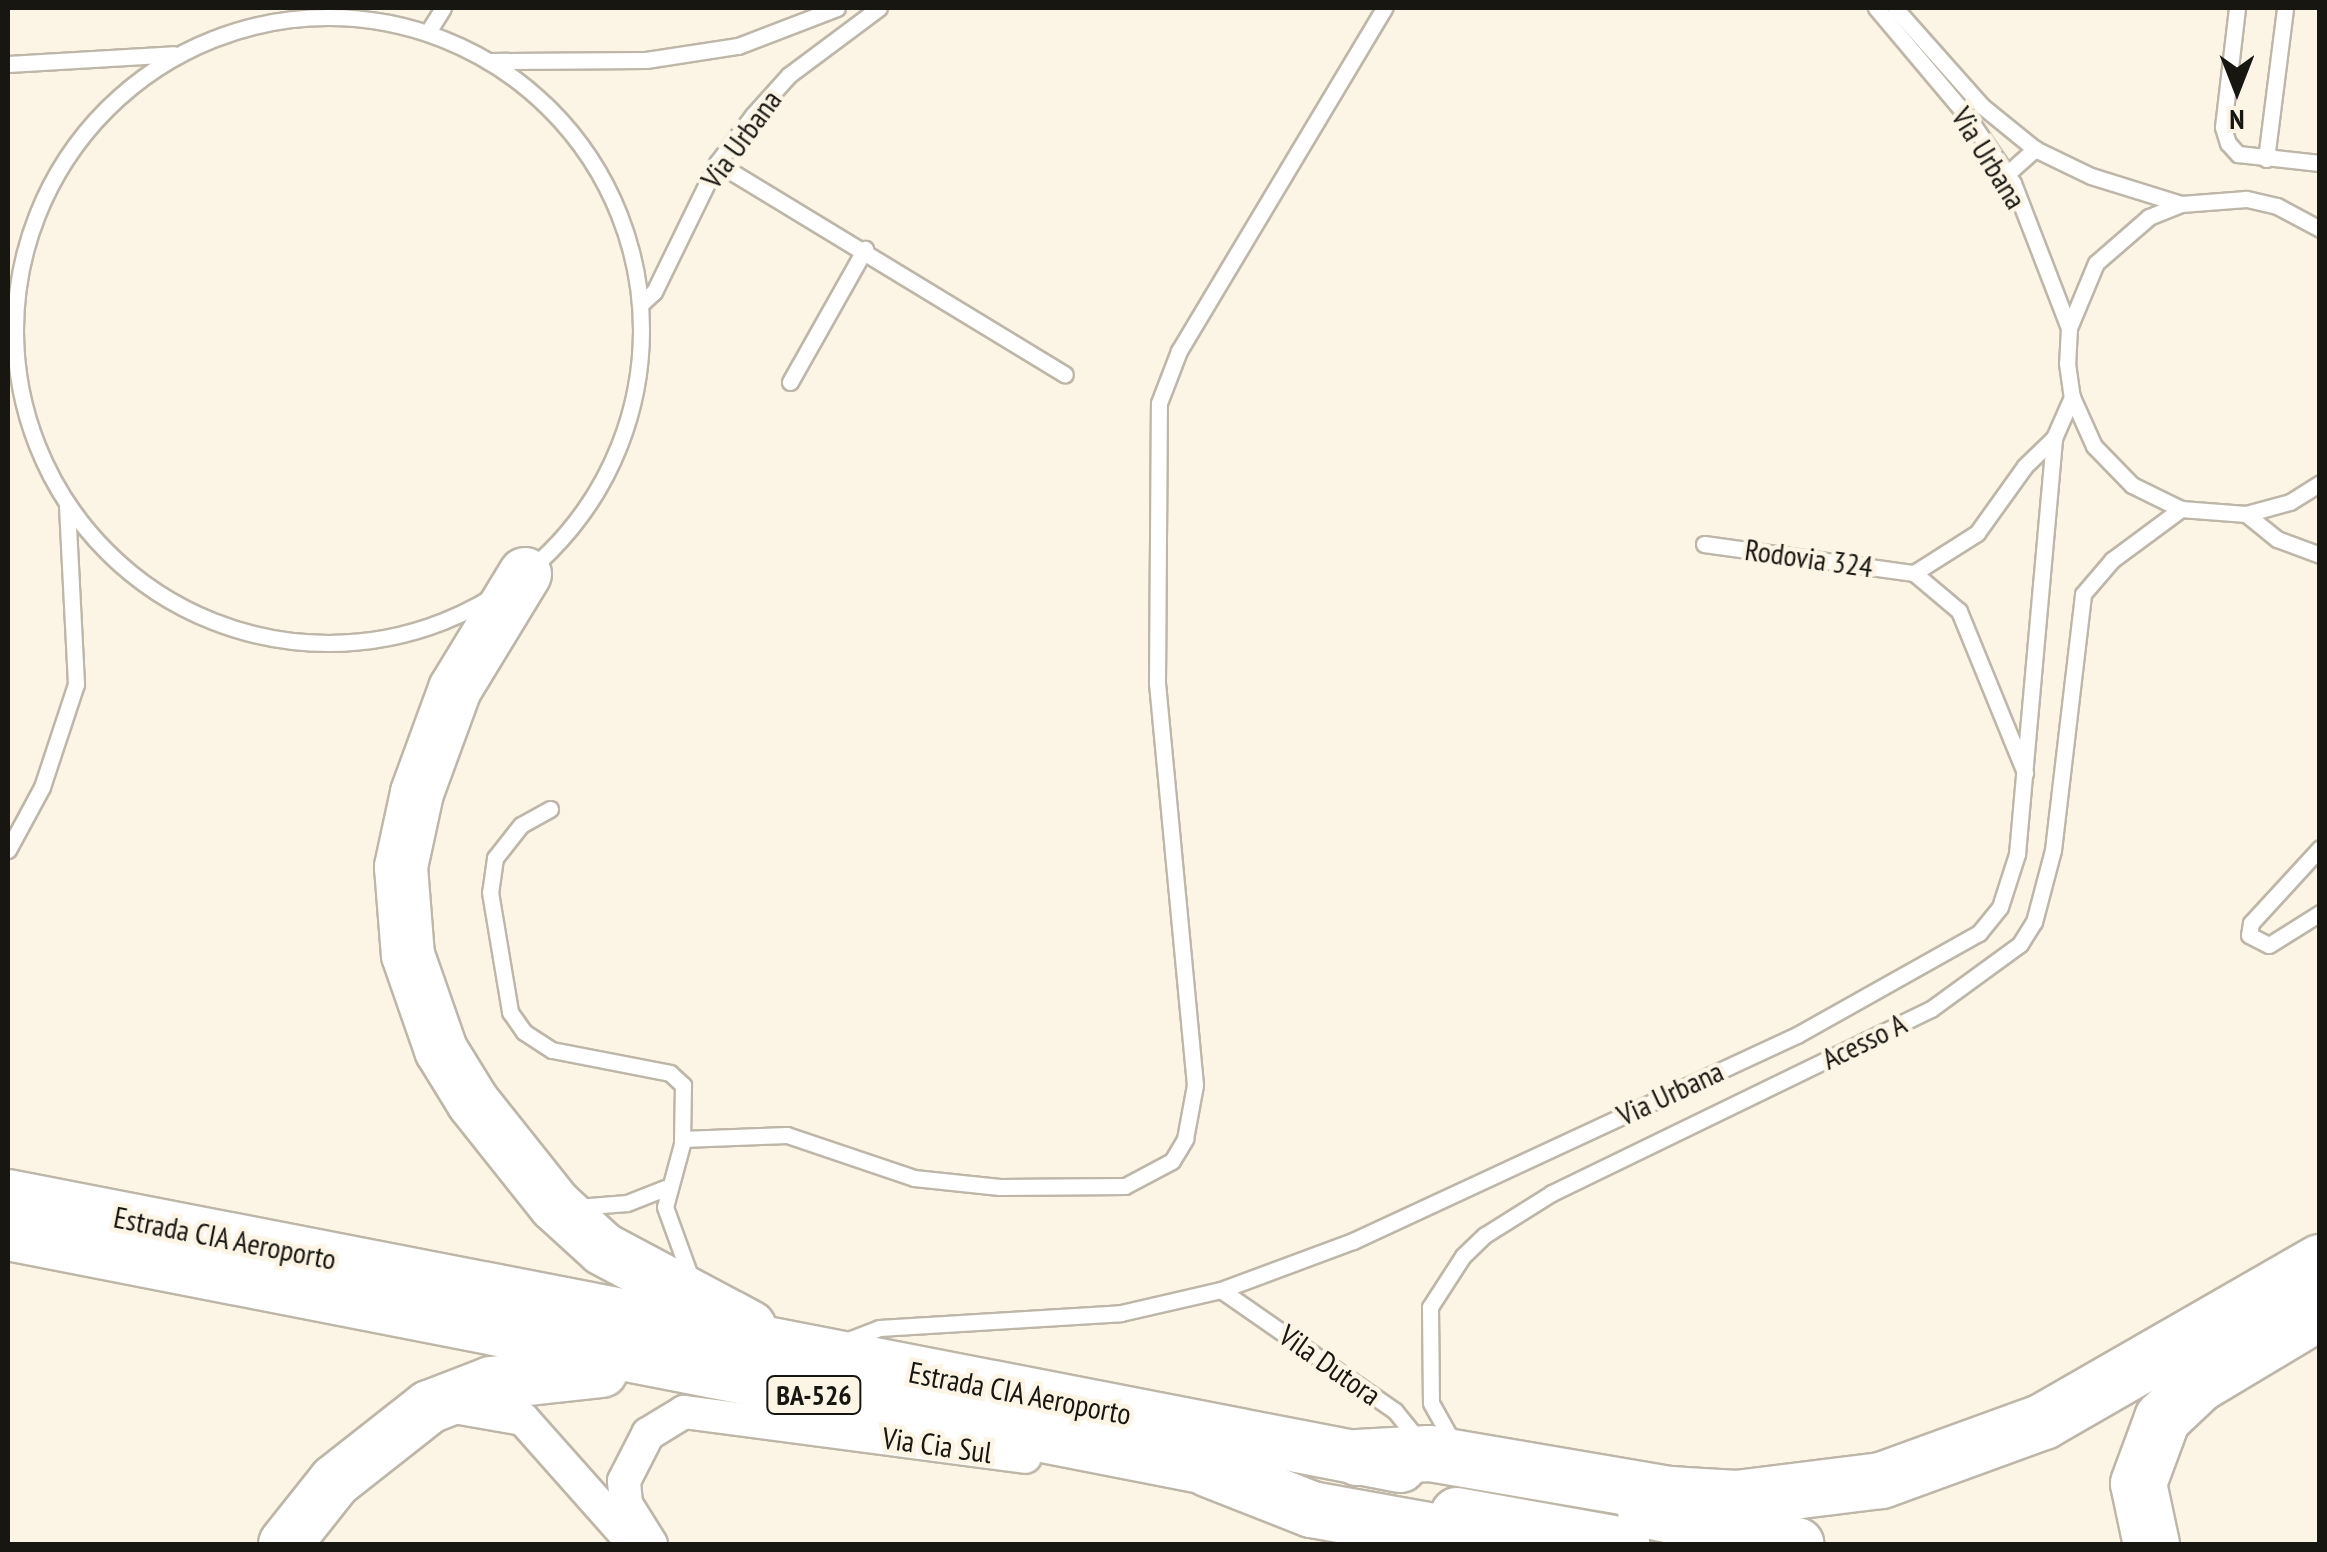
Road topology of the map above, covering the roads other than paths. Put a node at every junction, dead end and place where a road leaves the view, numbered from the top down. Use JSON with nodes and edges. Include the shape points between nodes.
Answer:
{"nodes":[{"id":1,"x":443,"y":8,"type":"edge"},
{"id":2,"x":838,"y":8,"type":"edge"},
{"id":3,"x":879,"y":8,"type":"edge"},
{"id":4,"x":1384,"y":8,"type":"edge"},
{"id":5,"x":1876,"y":8,"type":"edge"},
{"id":6,"x":1895,"y":8,"type":"edge"},
{"id":7,"x":2237,"y":8,"type":"edge"},
{"id":8,"x":2285,"y":8,"type":"edge"},
{"id":9,"x":428,"y":32,"type":"junction"},
{"id":10,"x":178,"y":53,"type":"junction"},
{"id":11,"x":490,"y":61,"type":"junction"},
{"id":12,"x":8,"y":64,"type":"edge"},
{"id":13,"x":2035,"y":148,"type":"junction"},
{"id":14,"x":2266,"y":160,"type":"junction"},
{"id":15,"x":717,"y":162,"type":"junction"},
{"id":16,"x":2320,"y":162,"type":"edge"},
{"id":17,"x":2007,"y":174,"type":"junction"},
{"id":18,"x":2181,"y":204,"type":"junction"},
{"id":19,"x":2315,"y":220,"type":"edge"},
{"id":20,"x":865,"y":250,"type":"junction"},
{"id":21,"x":642,"y":303,"type":"junction"},
{"id":22,"x":10,"y":309,"type":"edge"},
{"id":23,"x":2069,"y":328,"type":"junction"},
{"id":24,"x":1065,"y":375,"type":"dead end"},
{"id":25,"x":790,"y":382,"type":"dead end"},
{"id":26,"x":2072,"y":397,"type":"junction"},
{"id":27,"x":2054,"y":438,"type":"junction"},
{"id":28,"x":2320,"y":484,"type":"edge"},
{"id":29,"x":66,"y":506,"type":"junction"},
{"id":30,"x":2180,"y":509,"type":"junction"},
{"id":31,"x":2246,"y":514,"type":"junction"},
{"id":32,"x":1704,"y":544,"type":"dead end"},
{"id":33,"x":2320,"y":555,"type":"edge"},
{"id":34,"x":1914,"y":573,"type":"junction"},
{"id":35,"x":525,"y":574,"type":"junction"},
{"id":36,"x":2026,"y":776,"type":"junction"},
{"id":37,"x":550,"y":809,"type":"dead end"},
{"id":38,"x":2320,"y":848,"type":"edge"},
{"id":39,"x":8,"y":850,"type":"edge"},
{"id":40,"x":2320,"y":913,"type":"edge"},
{"id":41,"x":682,"y":1139,"type":"junction"},
{"id":42,"x":665,"y":1188,"type":"junction"},
{"id":43,"x":8,"y":1196,"type":"edge"},
{"id":44,"x":555,"y":1205,"type":"junction"},
{"id":45,"x":8,"y":1234,"type":"edge"},
{"id":46,"x":2320,"y":1262,"type":"edge"},
{"id":47,"x":1221,"y":1290,"type":"junction"},
{"id":48,"x":700,"y":1298,"type":"junction"},
{"id":49,"x":2320,"y":1311,"type":"edge"},
{"id":50,"x":800,"y":1352,"type":"junction"},
{"id":51,"x":654,"y":1364,"type":"junction"},
{"id":52,"x":429,"y":1407,"type":"junction"},
{"id":53,"x":1116,"y":1451,"type":"junction"},
{"id":54,"x":1444,"y":1454,"type":"junction"},
{"id":55,"x":1357,"y":1457,"type":"junction"},
{"id":56,"x":1210,"y":1469,"type":"junction"},
{"id":57,"x":285,"y":1544,"type":"edge"},
{"id":58,"x":634,"y":1544,"type":"edge"},
{"id":59,"x":650,"y":1544,"type":"edge"},
{"id":60,"x":1506,"y":1544,"type":"edge"},
{"id":61,"x":1623,"y":1544,"type":"edge"},
{"id":62,"x":1797,"y":1544,"type":"edge"},
{"id":63,"x":2151,"y":1544,"type":"edge"}],
"edges":[{"from":1,"to":9,"type":"lane"},
{"from":2,"to":11,"type":"lane","name":"Via Urbana","via":[[720,49],[646,60]]},
{"from":3,"to":15,"type":"lane","name":"Via Urbana","via":[[789,75]]},
{"from":4,"to":41,"type":"lane","via":[[1179,351],[1159,403],[1157,682],[1195,1085],[1185,1140],[1172,1162],[1125,1186],[1000,1187],[914,1178],[787,1135]]},
{"from":5,"to":17,"type":"lane","name":"Via Urbana"},
{"from":6,"to":13,"type":"lane","name":"Via Urbana","via":[[1982,106]]},
{"from":7,"to":14,"type":"lane","via":[[2223,126],[2238,154]]},
{"from":8,"to":14,"type":"lane"},
{"from":9,"to":10,"type":"lane","via":[[344,16],[275,22]]},
{"from":9,"to":11,"type":"lane"},
{"from":10,"to":12,"type":"lane"},
{"from":10,"to":22,"type":"lane","via":[[124,90],[90,124],[44,191]]},
{"from":11,"to":21,"type":"lane","via":[[538,96],[578,140],[624,226]]},
{"from":13,"to":17,"type":"lane"},
{"from":13,"to":18,"type":"lane","name":"Via Urbana","via":[[2090,176]]},
{"from":14,"to":16,"type":"lane"},
{"from":15,"to":20,"type":"lane"},
{"from":15,"to":21,"type":"lane","name":"Via Urbana","via":[[654,292]]},
{"from":17,"to":23,"type":"lane","name":"Via Urbana"},
{"from":18,"to":19,"type":"lane","via":[[2246,198]]},
{"from":18,"to":23,"type":"lane","via":[[2120,238],[2096,264]]},
{"from":20,"to":24,"type":"lane"},
{"from":20,"to":25,"type":"lane"},
{"from":21,"to":35,"type":"lane","via":[[641,364],[628,424],[604,480],[569,532]]},
{"from":22,"to":29,"type":"lane","via":[[28,414]]},
{"from":23,"to":26,"type":"lane"},
{"from":26,"to":27,"type":"lane","name":"Via Urbana"},
{"from":26,"to":30,"type":"lane","via":[[2094,446],[2120,472]]},
{"from":27,"to":34,"type":"lane","via":[[1977,533]]},
{"from":27,"to":36,"type":"lane","name":"Via Urbana"},
{"from":28,"to":31,"type":"lane","via":[[2290,502]]},
{"from":29,"to":35,"type":"lane","via":[[125,569],[182,608],[280,640],[384,638],[482,604]]},
{"from":29,"to":39,"type":"lane","via":[[76,684],[42,787]]},
{"from":30,"to":31,"type":"lane"},
{"from":30,"to":54,"type":"lane","name":"Acesso A","via":[[2112,560],[2083,594],[2053,850],[2034,922],[2020,944],[1931,1009],[1552,1192],[1474,1246],[1440,1285],[1428,1332],[1431,1403]]},
{"from":31,"to":33,"type":"lane","via":[[2276,539]]},
{"from":32,"to":34,"type":"lane","name":"Rodovia 324"},
{"from":34,"to":36,"type":"lane","via":[[1959,611]]},
{"from":35,"to":44,"type":"highway","via":[[455,690],[433,744],[401,867],[402,898],[408,955],[441,1050],[472,1102]]},
{"from":36,"to":47,"type":"lane","name":"Via Urbana","via":[[2013,878],[2000,908],[1948,954],[1798,1034],[1353,1241]]},
{"from":37,"to":41,"type":"lane","via":[[521,825],[495,858],[490,892],[510,1012],[524,1032],[552,1050],[670,1073],[682,1085]]},
{"from":38,"to":40,"type":"lane","via":[[2251,923],[2250,936],[2269,945]]},
{"from":41,"to":42,"type":"lane"},
{"from":42,"to":44,"type":"lane","via":[[626,1202]]},
{"from":42,"to":48,"type":"lane","via":[[668,1230]]},
{"from":43,"to":50,"type":"highway","name":"Estrada CIA Aeroporto","number":"BA-526"},
{"from":44,"to":48,"type":"highway","via":[[603,1249]]},
{"from":45,"to":51,"type":"highway","name":"Estrada CIA Aeroporto","number":"BA-526"},
{"from":46,"to":54,"type":"highway","via":[[2043,1421],[1882,1480],[1736,1498],[1670,1494]]},
{"from":47,"to":50,"type":"lane","name":"Via Urbana","via":[[1121,1313],[879,1328]]},
{"from":47,"to":54,"type":"lane","name":"Vila Dutora","via":[[1396,1411]]},
{"from":48,"to":50,"type":"highway"},
{"from":49,"to":63,"type":"highway","via":[[2198,1384],[2162,1418],[2138,1483]]},
{"from":50,"to":55,"type":"highway","name":"Estrada CIA Aeroporto","number":"BA-526"},
{"from":51,"to":52,"type":"highway","via":[[491,1383]]},
{"from":51,"to":53,"type":"highway","name":"Estrada CIA Aeroporto","number":"BA-526"},
{"from":52,"to":57,"type":"highway","via":[[335,1481]]},
{"from":52,"to":58,"type":"street","via":[[480,1407],[523,1419]]},
{"from":53,"to":56,"type":"highway","name":"Estrada CIA Aeroporto","number":"BA-526"},
{"from":53,"to":59,"type":"street","name":"Via Cia Sul","via":[[1026,1458],[684,1412],[648,1434],[624,1481],[626,1504]]},
{"from":54,"to":55,"type":"highway"},
{"from":55,"to":62,"type":"highway","name":"Estrada CIA Aeroporto","number":"BA-526"},
{"from":56,"to":60,"type":"highway","via":[[1310,1509]]},
{"from":56,"to":61,"type":"highway","name":"Estrada CIA Aeroporto","number":"BA-526"}]}
